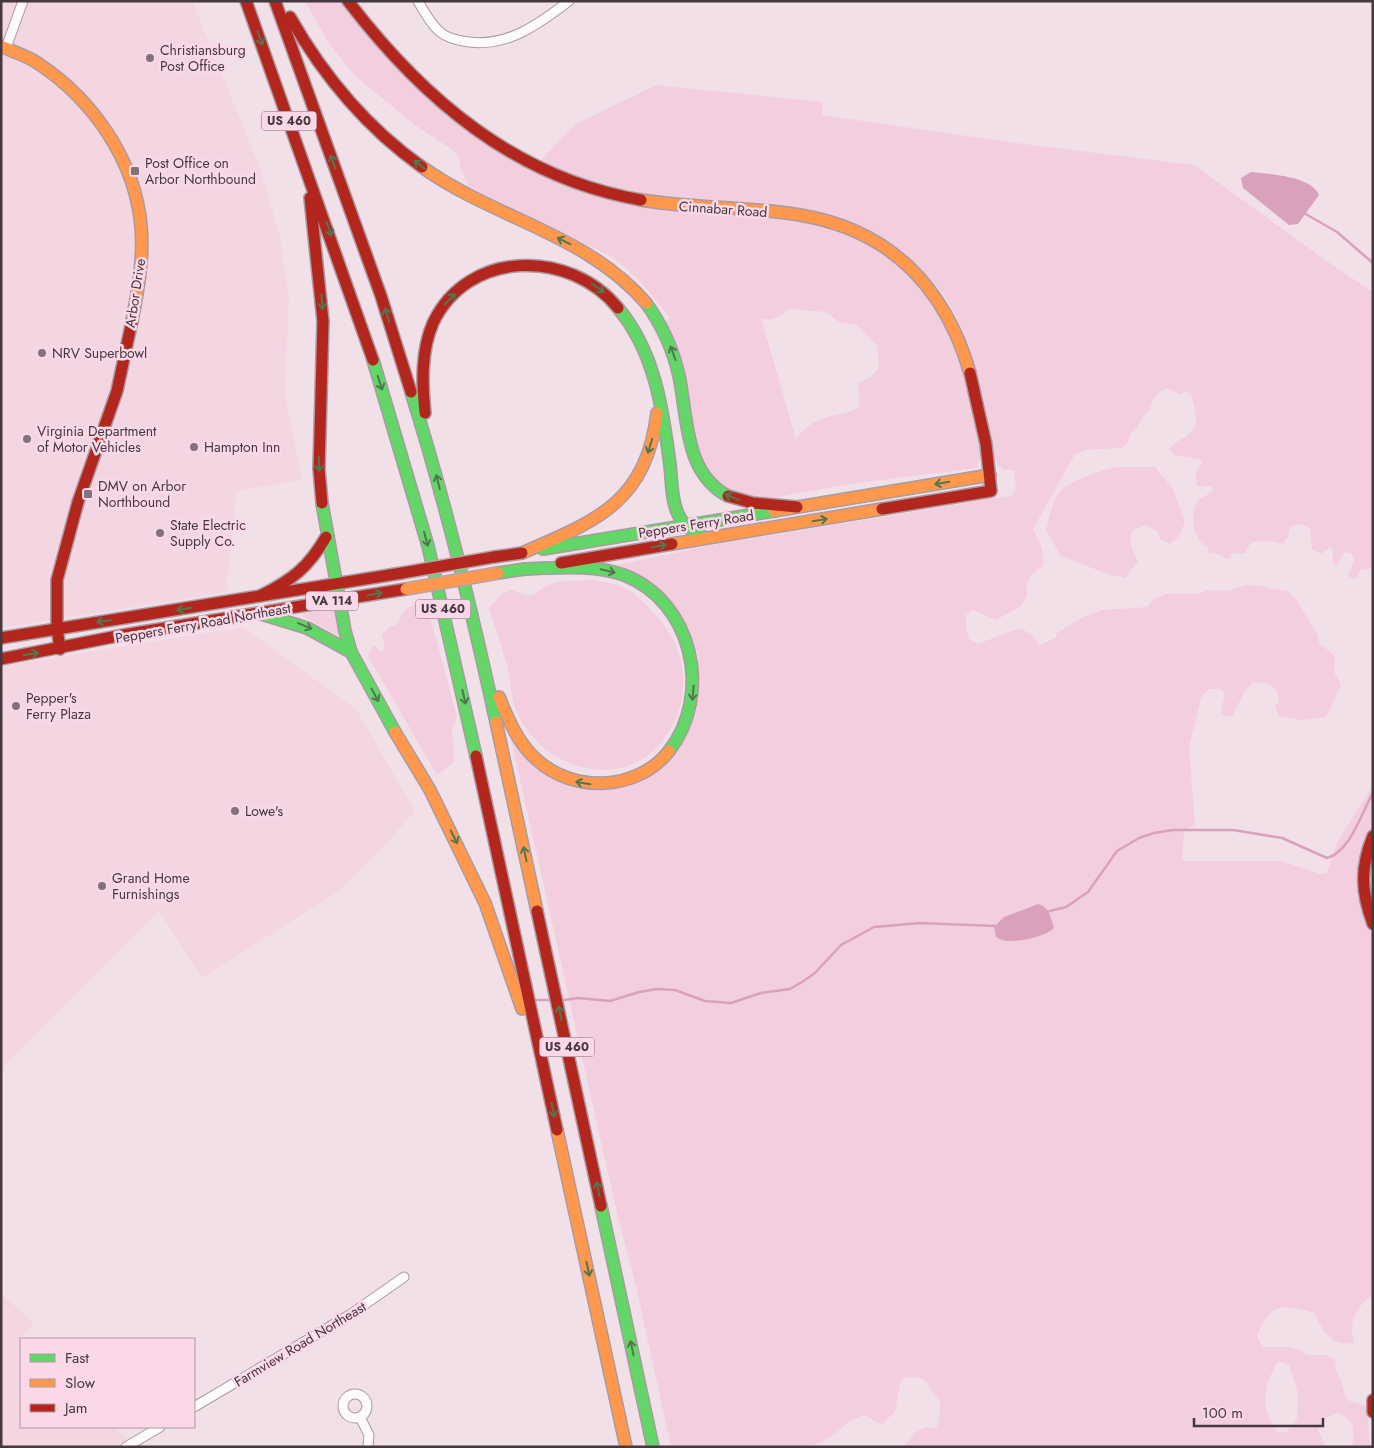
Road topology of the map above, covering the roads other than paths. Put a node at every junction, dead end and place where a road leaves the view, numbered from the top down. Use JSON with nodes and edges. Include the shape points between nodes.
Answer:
{"nodes":[{"id":1,"x":23,"y":1,"type":"edge"},
{"id":2,"x":246,"y":1,"type":"edge"},
{"id":3,"x":275,"y":1,"type":"edge"},
{"id":4,"x":282,"y":1,"type":"edge"},
{"id":5,"x":348,"y":1,"type":"edge"},
{"id":6,"x":418,"y":1,"type":"edge"},
{"id":7,"x":569,"y":1,"type":"edge"},
{"id":8,"x":4,"y":47,"type":"edge"},
{"id":9,"x":306,"y":166,"type":"junction"},
{"id":10,"x":655,"y":381,"type":"junction"},
{"id":11,"x":428,"y":445,"type":"junction"},
{"id":12,"x":990,"y":475,"type":"junction"},
{"id":13,"x":991,"y":491,"type":"joint"},
{"id":14,"x":797,"y":507,"type":"junction"},
{"id":15,"x":686,"y":525,"type":"junction"},
{"id":16,"x":326,"y":537,"type":"junction"},
{"id":17,"x":706,"y":538,"type":"junction"},
{"id":18,"x":522,"y":553,"type":"junction"},
{"id":19,"x":525,"y":569,"type":"junction"},
{"id":20,"x":402,"y":573,"type":"joint"},
{"id":21,"x":336,"y":584,"type":"junction"},
{"id":22,"x":406,"y":589,"type":"joint"},
{"id":23,"x":260,"y":596,"type":"junction"},
{"id":24,"x":337,"y":600,"type":"junction"},
{"id":25,"x":258,"y":613,"type":"junction"},
{"id":26,"x":57,"y":628,"type":"junction"},
{"id":27,"x":1,"y":638,"type":"edge"},
{"id":28,"x":480,"y":647,"type":"junction"},
{"id":29,"x":60,"y":649,"type":"junction"},
{"id":30,"x":351,"y":652,"type":"junction"},
{"id":31,"x":1,"y":658,"type":"edge"},
{"id":32,"x":1373,"y":836,"type":"edge"},
{"id":33,"x":1373,"y":924,"type":"edge"},
{"id":34,"x":543,"y":1062,"type":"junction"},
{"id":35,"x":404,"y":1277,"type":"dead end"},
{"id":36,"x":598,"y":1317,"type":"junction"},
{"id":37,"x":637,"y":1372,"type":"junction"},
{"id":38,"x":1373,"y":1400,"type":"edge"},
{"id":39,"x":195,"y":1406,"type":"edge"},
{"id":40,"x":1373,"y":1412,"type":"edge"},
{"id":41,"x":360,"y":1417,"type":"dead end"},
{"id":42,"x":158,"y":1428,"type":"edge"},
{"id":43,"x":126,"y":1447,"type":"edge"},
{"id":44,"x":368,"y":1447,"type":"edge"},
{"id":45,"x":616,"y":1447,"type":"edge"},
{"id":46,"x":626,"y":1447,"type":"edge"},
{"id":47,"x":654,"y":1447,"type":"edge"},
{"id":48,"x":659,"y":1447,"type":"edge"}],
"edges":[{"from":1,"to":8,"type":"street"},
{"from":2,"to":9,"type":"main road","number":"US 460","one_way":true},
{"from":11,"to":3,"type":"main road","number":"US 460","one_way":true,"via":[[378,287]]},
{"from":14,"to":4,"type":"main road","one_way":true,"via":[[739,500],[713,486],[703,475],[692,448],[680,376],[672,350],[662,325],[639,292],[620,274],[589,253],[453,186],[382,135],[357,112],[325,74],[296,30]]},
{"from":5,"to":12,"type":"main road","name":"Cinnabar Road","via":[[394,60],[440,104],[502,148],[549,172],[608,192],[648,201],[804,216],[847,227],[892,250],[929,286],[954,327],[969,367]]},
{"from":6,"to":7,"type":"street","via":[[429,20],[442,33],[460,41],[481,44],[504,40],[526,31]]},
{"from":8,"to":26,"type":"main road","name":"Arbor Drive","via":[[38,63],[75,92],[90,109],[123,160],[141,227],[140,282],[116,391],[78,502],[57,580]]},
{"from":9,"to":16,"type":"main road","one_way":true,"via":[[323,321],[319,469]]},
{"from":9,"to":34,"type":"main road","number":"US 460","one_way":true,"via":[[372,356],[428,546]]},
{"from":11,"to":10,"type":"main road","one_way":true,"via":[[423,376],[426,344],[432,326],[452,296],[467,283],[496,269],[520,265],[550,267],[570,272],[601,290],[638,331]]},
{"from":10,"to":15,"type":"main road","via":[[677,512]]},
{"from":10,"to":18,"type":"main road","one_way":true,"via":[[654,435],[634,482],[597,518]]},
{"from":28,"to":11,"type":"main road","number":"US 460","one_way":true},
{"from":12,"to":13,"type":"main road","name":"Cinnabar Road"},
{"from":12,"to":14,"type":"main road","name":"Peppers Ferry Road","number":"VA 114","one_way":true},
{"from":17,"to":13,"type":"main road","name":"Peppers Ferry Road","number":"VA 114","one_way":true},
{"from":14,"to":15,"type":"main road","name":"Peppers Ferry Road","number":"VA 114"},
{"from":15,"to":17,"type":"main road"},
{"from":15,"to":18,"type":"main road","name":"Peppers Ferry Road","number":"VA 114"},
{"from":16,"to":21,"type":"main road"},
{"from":16,"to":23,"type":"main road","via":[[306,570]]},
{"from":19,"to":17,"type":"main road","name":"Peppers Ferry Road","number":"VA 114","one_way":true},
{"from":18,"to":20,"type":"main road","name":"Peppers Ferry Road","number":"VA 114","bridge":true},
{"from":19,"to":22,"type":"main road","name":"Peppers Ferry Road","number":"VA 114","bridge":true},
{"from":19,"to":28,"type":"main road","one_way":true,"via":[[593,568],[608,571],[639,582],[667,606],[686,637],[694,673],[692,708],[679,740],[657,766],[627,782],[591,784],[559,775],[542,764],[520,739]]},
{"from":20,"to":21,"type":"main road","name":"Peppers Ferry Road Northeast","number":"VA 114"},
{"from":21,"to":23,"type":"main road","name":"Peppers Ferry Road Northeast","number":"VA 114"},
{"from":21,"to":24,"type":"main road"},
{"from":24,"to":22,"type":"main road","name":"Peppers Ferry Road Northeast","number":"VA 114","one_way":true},
{"from":23,"to":26,"type":"main road","name":"Peppers Ferry Road Northeast","number":"VA 114","one_way":true},
{"from":24,"to":25,"type":"main road","name":"Peppers Ferry Road Northeast","number":"VA 114"},
{"from":24,"to":30,"type":"main road"},
{"from":25,"to":29,"type":"main road","name":"Peppers Ferry Road Northeast","number":"VA 114"},
{"from":25,"to":30,"type":"main road","one_way":true,"via":[[293,621],[322,633]]},
{"from":26,"to":27,"type":"main road","name":"Peppers Ferry Road Northeast","number":"VA 114"},
{"from":26,"to":29,"type":"main road","name":"Arbor Drive"},
{"from":37,"to":28,"type":"main road","number":"US 460","one_way":true},
{"from":31,"to":29,"type":"main road","name":"Peppers Ferry Road Northeast","number":"VA 114","one_way":true},
{"from":30,"to":34,"type":"main road","one_way":true,"via":[[458,845],[484,903]]},
{"from":32,"to":33,"type":"main road","via":[[1360,878]]},
{"from":34,"to":36,"type":"main road","number":"US 460","one_way":true},
{"from":35,"to":39,"type":"street","name":"Farmview Road Northeast","via":[[352,1314]]},
{"from":36,"to":45,"type":"main road"},
{"from":36,"to":46,"type":"main road","number":"US 460"},
{"from":37,"to":47,"type":"main road","number":"US 460"},
{"from":37,"to":48,"type":"main road"},
{"from":38,"to":40,"type":"main road"},
{"from":41,"to":44,"type":"street","via":[[369,1434]]},
{"from":42,"to":43,"type":"street"}]}
